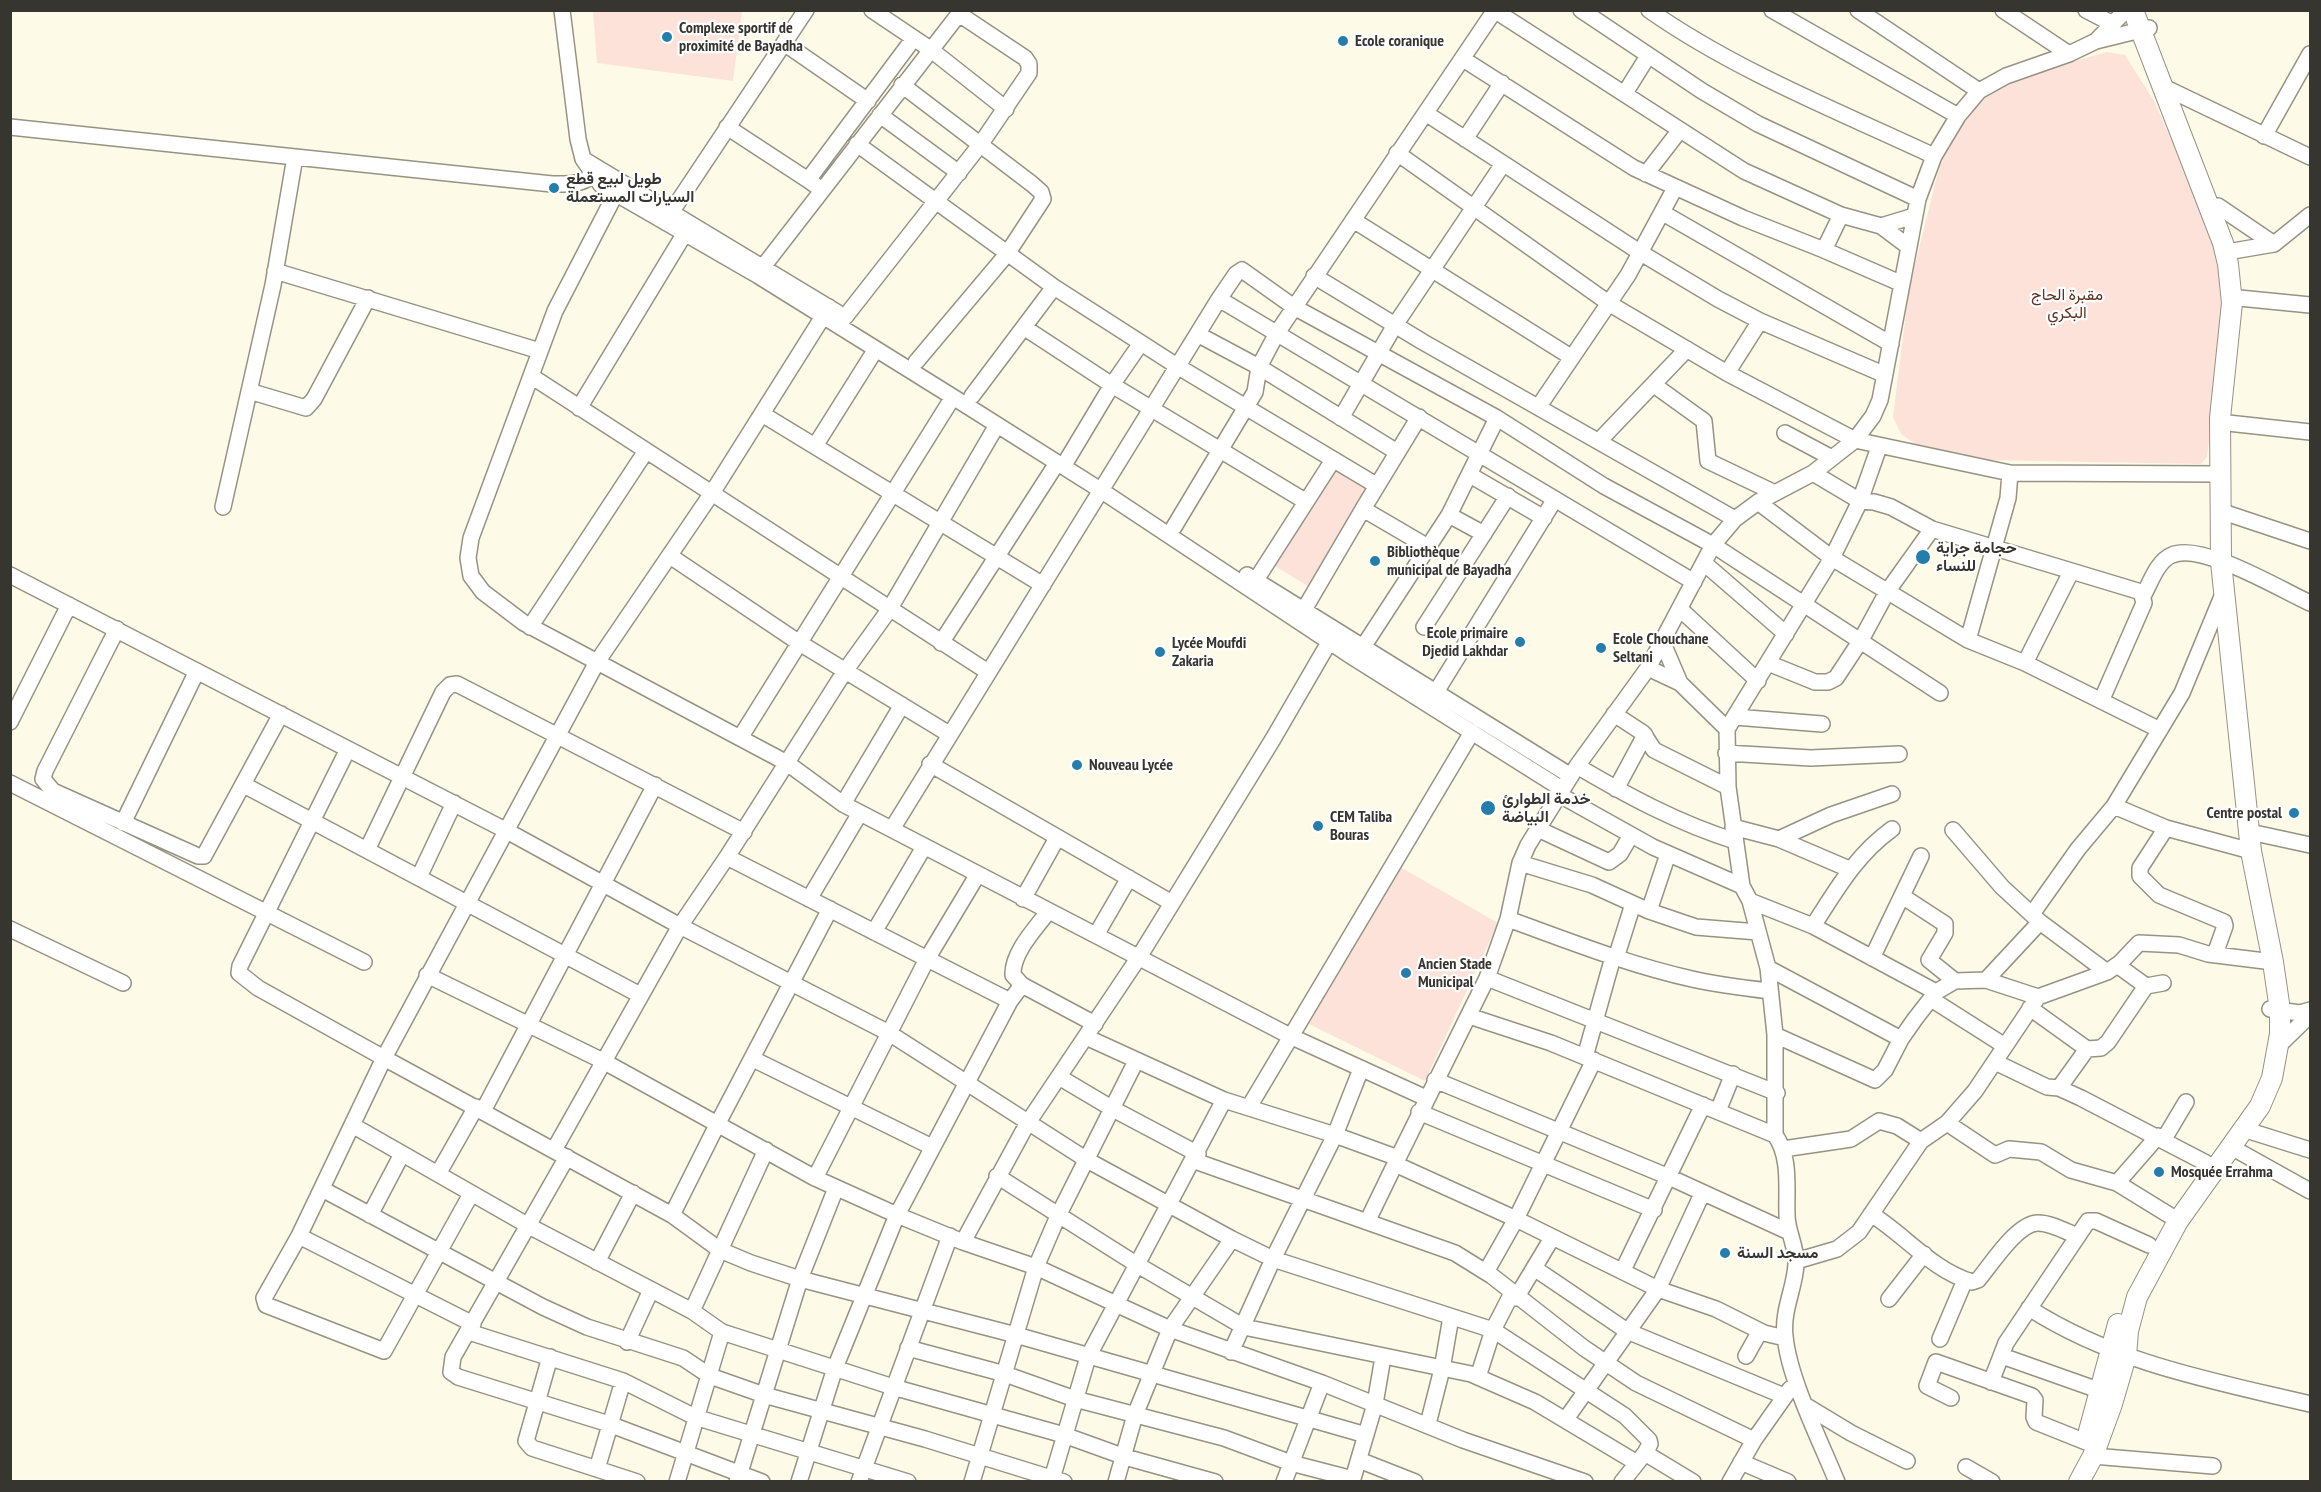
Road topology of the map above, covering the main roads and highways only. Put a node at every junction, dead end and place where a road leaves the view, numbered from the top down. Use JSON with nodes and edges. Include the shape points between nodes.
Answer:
{"nodes":[{"id":1,"x":2133,"y":10,"type":"edge"},
{"id":2,"x":2144,"y":23,"type":"edge"},
{"id":3,"x":2219,"y":474,"type":"junction"},
{"id":4,"x":2273,"y":1051,"type":"junction"},
{"id":5,"x":2119,"y":1353,"type":"junction"},
{"id":6,"x":2089,"y":1449,"type":"junction"},
{"id":7,"x":2066,"y":1482,"type":"edge"},
{"id":8,"x":2079,"y":1482,"type":"edge"}],
"edges":[{"from":1,"to":2,"type":"main road"},
{"from":2,"to":3,"type":"main road","via":[[2228,264],[2232,303],[2220,418]]},
{"from":2,"to":3,"type":"main road","via":[[2233,251],[2239,297],[2228,423]]},
{"from":3,"to":4,"type":"main road","via":[[2221,562],[2251,842],[2273,962]]},
{"from":4,"to":5,"type":"main road","via":[[2267,1091],[2178,1221],[2137,1297]]},
{"from":4,"to":5,"type":"main road","via":[[2259,1091],[2149,1245],[2126,1294]]},
{"from":5,"to":6,"type":"main road"},
{"from":5,"to":6,"type":"main road","via":[[2101,1391]]},
{"from":6,"to":7,"type":"main road"},
{"from":6,"to":8,"type":"main road"}]}
